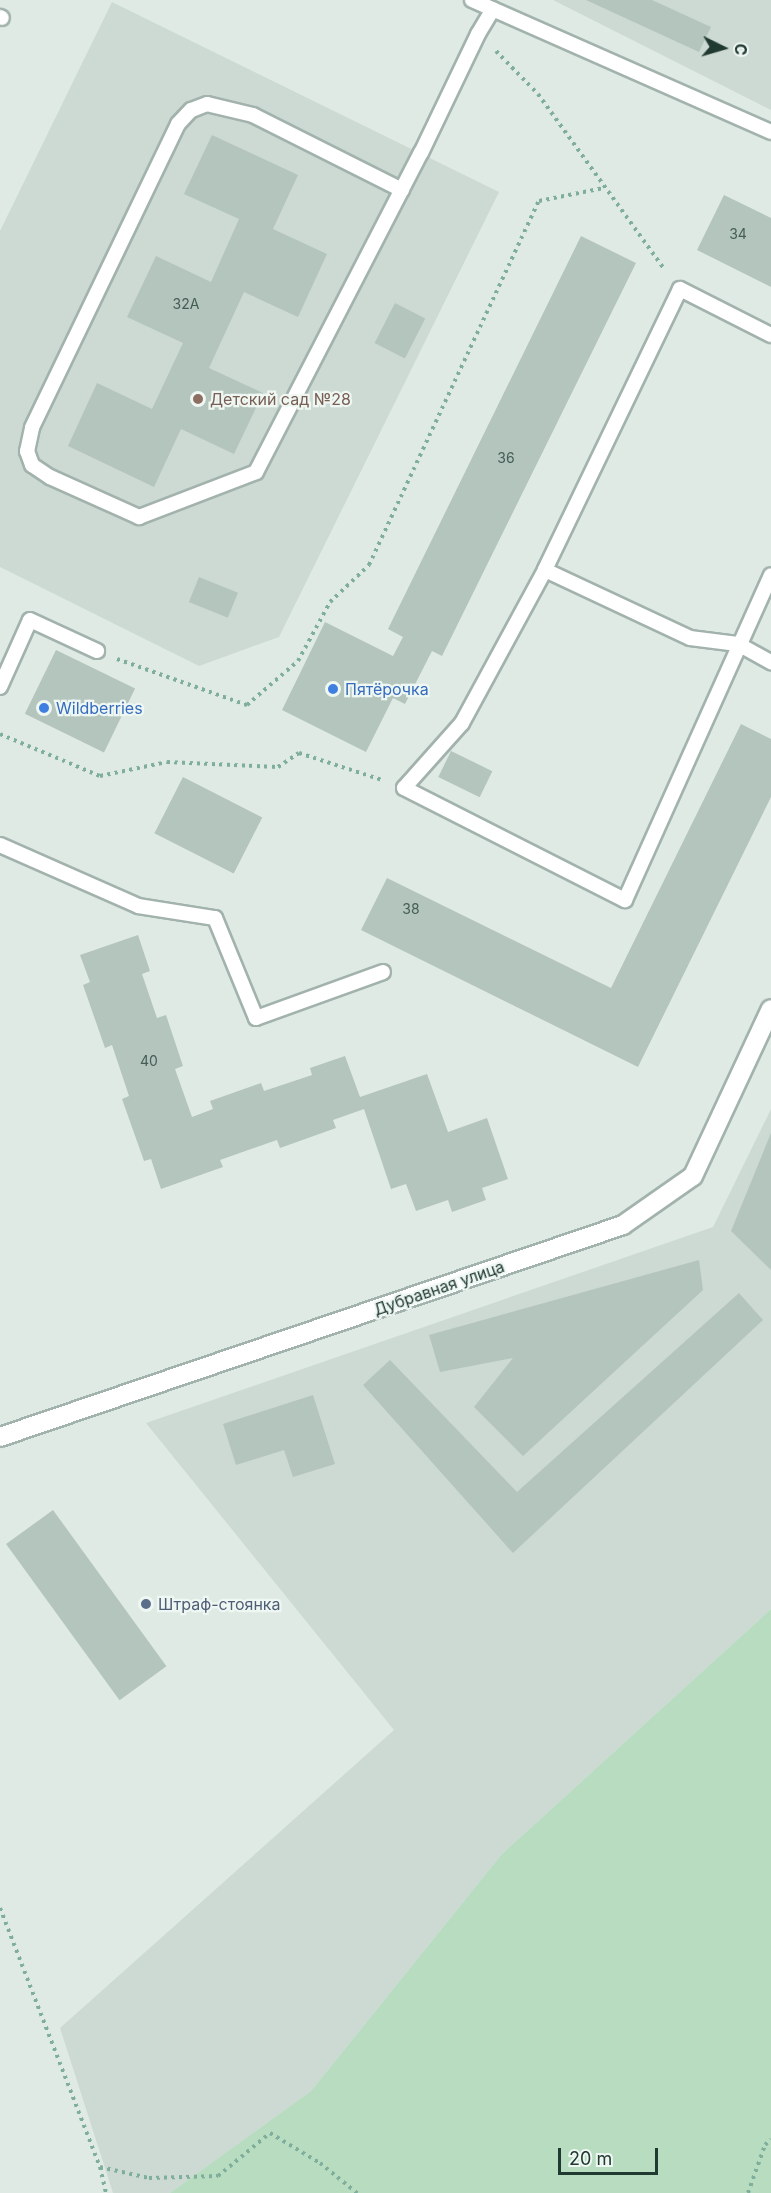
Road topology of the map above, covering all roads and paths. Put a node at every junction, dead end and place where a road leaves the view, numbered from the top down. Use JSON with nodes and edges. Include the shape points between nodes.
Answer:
{"nodes":[{"id":1,"x":471,"y":0,"type":"edge"},
{"id":2,"x":493,"y":9,"type":"junction"},
{"id":3,"x":478,"y":34,"type":"junction"},
{"id":4,"x":771,"y":132,"type":"edge"},
{"id":5,"x":604,"y":188,"type":"junction"},
{"id":6,"x":402,"y":190,"type":"junction"},
{"id":7,"x":680,"y":289,"type":"junction"},
{"id":8,"x":771,"y":335,"type":"edge"},
{"id":9,"x":545,"y":570,"type":"junction"},
{"id":10,"x":771,"y":575,"type":"edge"},
{"id":11,"x":738,"y":644,"type":"junction"},
{"id":12,"x":97,"y":651,"type":"joint"},
{"id":13,"x":771,"y":662,"type":"edge"},
{"id":14,"x":0,"y":687,"type":"edge"},
{"id":15,"x":0,"y":734,"type":"edge"},
{"id":16,"x":404,"y":788,"type":"junction"},
{"id":17,"x":0,"y":845,"type":"edge"},
{"id":18,"x":383,"y":972,"type":"dead end"},
{"id":19,"x":771,"y":1009,"type":"edge"},
{"id":20,"x":0,"y":1437,"type":"edge"},
{"id":21,"x":0,"y":1908,"type":"edge"},
{"id":22,"x":771,"y":2139,"type":"edge"},
{"id":23,"x":100,"y":2167,"type":"junction"},
{"id":24,"x":106,"y":2193,"type":"edge"},
{"id":25,"x":357,"y":2193,"type":"edge"},
{"id":26,"x":748,"y":2193,"type":"edge"}],
"edges":[{"from":1,"to":2,"type":"lane"},
{"from":2,"to":3,"type":"lane"},
{"from":2,"to":4,"type":"lane"},
{"from":3,"to":5,"type":"path","via":[[538,94]]},
{"from":3,"to":6,"type":"lane"},
{"from":5,"to":7,"type":"path"},
{"from":5,"to":12,"type":"path","via":[[539,201],[369,565],[330,602],[298,661],[247,705]]},
{"from":6,"to":6,"type":"lane","via":[[256,472],[138,517],[32,465],[27,451],[32,428],[178,124],[190,110],[207,104],[253,115]]},
{"from":7,"to":8,"type":"lane"},
{"from":7,"to":9,"type":"lane"},
{"from":9,"to":11,"type":"lane","via":[[690,638]]},
{"from":9,"to":16,"type":"lane","via":[[462,723]]},
{"from":10,"to":11,"type":"lane"},
{"from":11,"to":13,"type":"lane"},
{"from":11,"to":16,"type":"lane","via":[[625,900]]},
{"from":12,"to":14,"type":"lane","via":[[30,620]]},
{"from":15,"to":16,"type":"path","via":[[100,776],[167,762],[278,767],[299,753]]},
{"from":17,"to":18,"type":"lane","via":[[138,906],[215,918],[256,1018]]},
{"from":19,"to":20,"type":"street","name":"Дубравная улица","via":[[693,1176],[623,1226]]},
{"from":21,"to":23,"type":"path"},
{"from":22,"to":26,"type":"path","via":[[765,2145]]},
{"from":23,"to":24,"type":"path"},
{"from":23,"to":25,"type":"path","via":[[149,2178],[218,2176],[270,2133],[320,2163]]}]}
